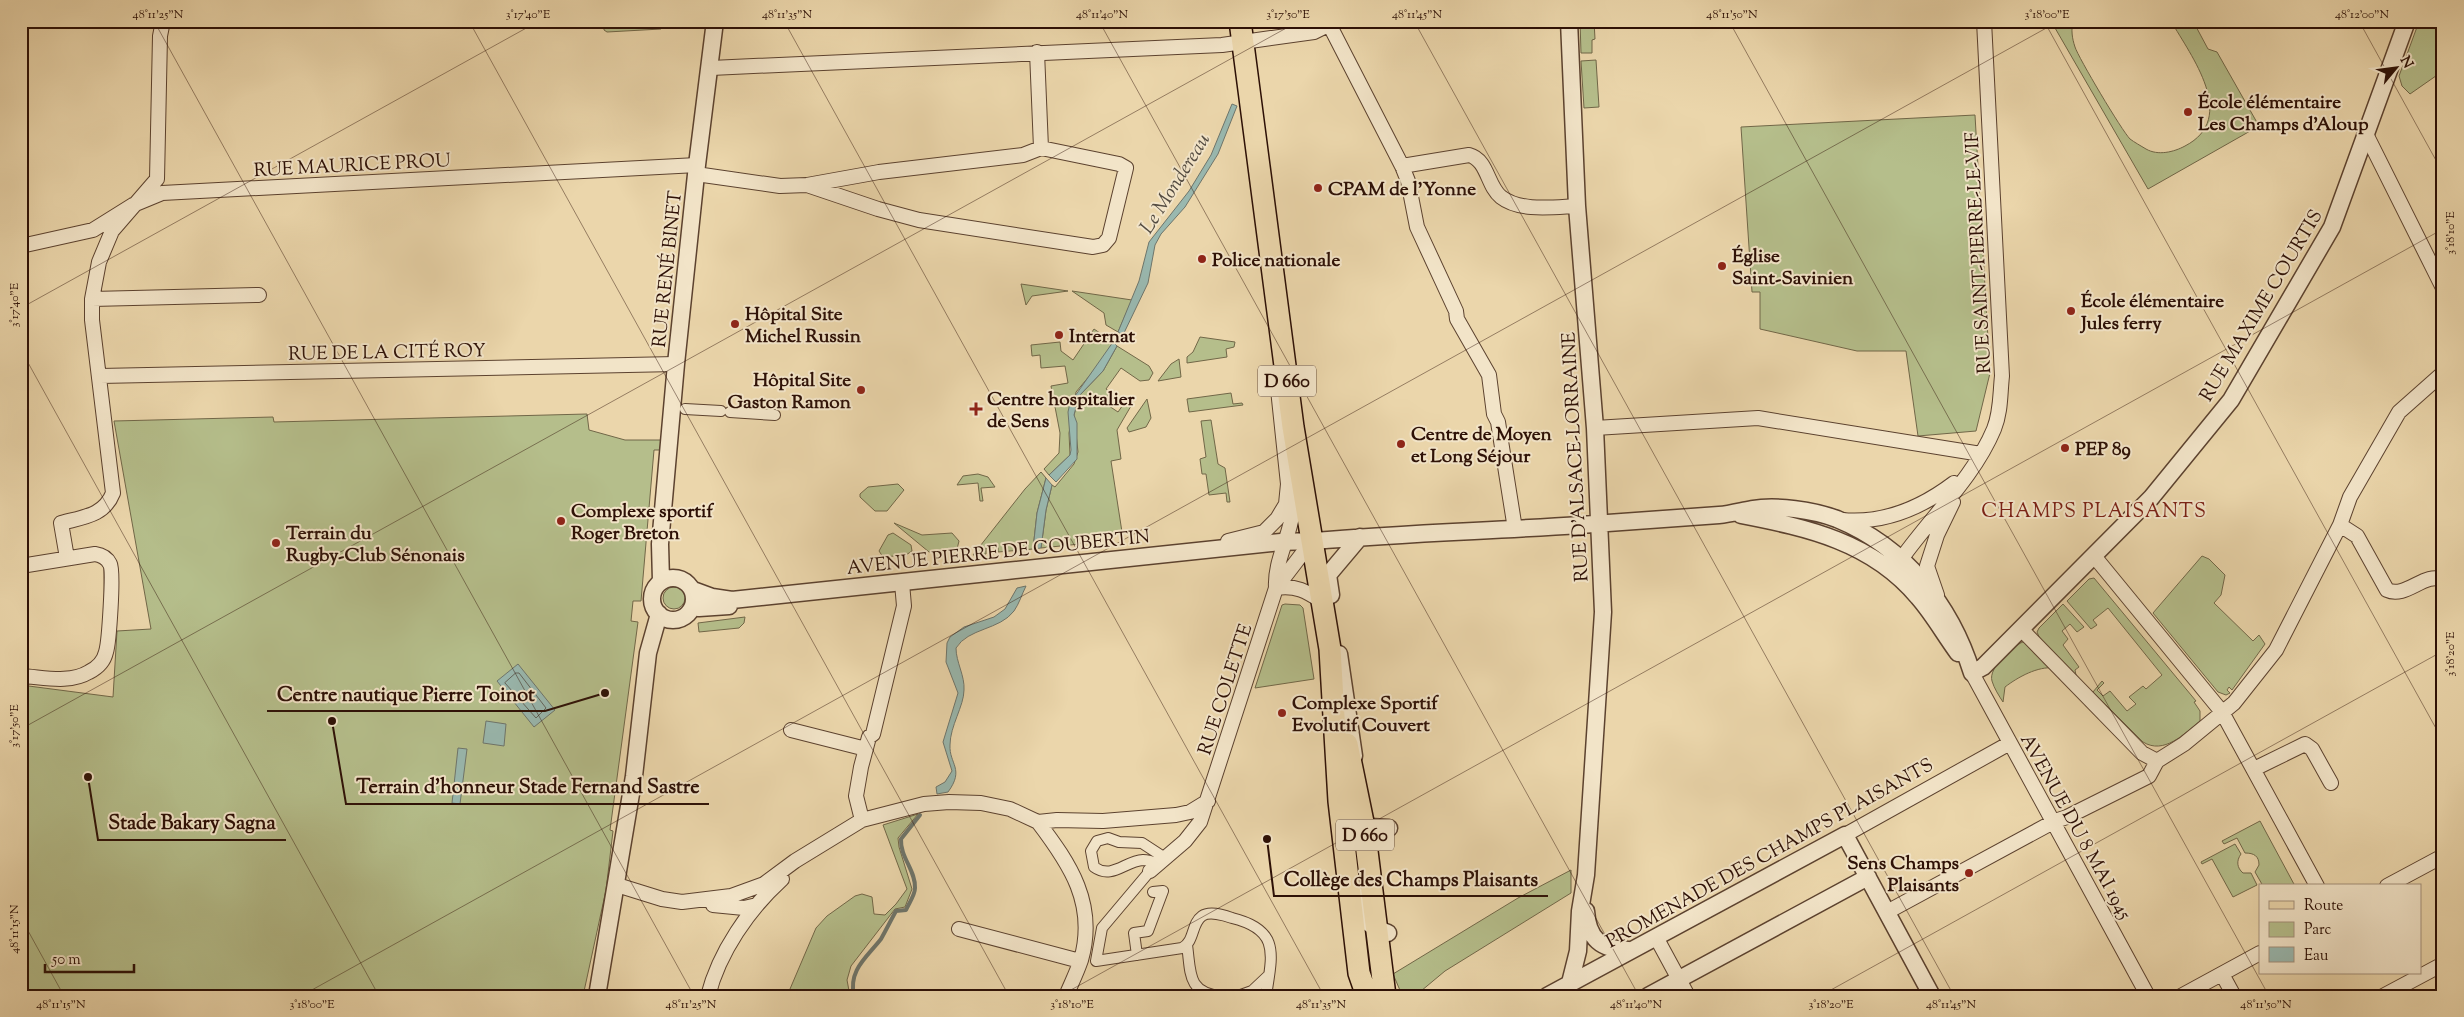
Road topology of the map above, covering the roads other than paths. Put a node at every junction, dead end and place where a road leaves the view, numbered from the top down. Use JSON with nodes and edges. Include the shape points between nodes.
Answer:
{"nodes":[{"id":1,"x":163,"y":21,"type":"edge"},
{"id":2,"x":715,"y":21,"type":"edge"},
{"id":3,"x":1240,"y":21,"type":"edge"},
{"id":4,"x":1569,"y":21,"type":"edge"},
{"id":5,"x":1984,"y":21,"type":"edge"},
{"id":6,"x":2406,"y":21,"type":"edge"},
{"id":7,"x":1332,"y":23,"type":"edge"},
{"id":8,"x":1244,"y":43,"type":"junction"},
{"id":9,"x":1037,"y":52,"type":"junction"},
{"id":10,"x":710,"y":68,"type":"junction"},
{"id":11,"x":2366,"y":134,"type":"junction"},
{"id":12,"x":1041,"y":148,"type":"junction"},
{"id":13,"x":1402,"y":166,"type":"junction"},
{"id":14,"x":696,"y":169,"type":"junction"},
{"id":15,"x":807,"y":185,"type":"junction"},
{"id":16,"x":133,"y":205,"type":"junction"},
{"id":17,"x":1577,"y":206,"type":"junction"},
{"id":18,"x":21,"y":246,"type":"edge"},
{"id":19,"x":2443,"y":288,"type":"edge"},
{"id":20,"x":1277,"y":292,"type":"junction"},
{"id":21,"x":259,"y":295,"type":"dead end"},
{"id":22,"x":92,"y":299,"type":"junction"},
{"id":23,"x":676,"y":364,"type":"junction"},
{"id":24,"x":2443,"y":373,"type":"edge"},
{"id":25,"x":100,"y":376,"type":"junction"},
{"id":26,"x":685,"y":409,"type":"dead end"},
{"id":27,"x":775,"y":415,"type":"dead end"},
{"id":28,"x":1294,"y":427,"type":"junction"},
{"id":29,"x":1594,"y":428,"type":"junction"},
{"id":30,"x":1981,"y":454,"type":"junction"},
{"id":31,"x":1967,"y":474,"type":"junction"},
{"id":32,"x":1732,"y":514,"type":"junction"},
{"id":33,"x":1837,"y":519,"type":"junction"},
{"id":34,"x":1600,"y":524,"type":"junction"},
{"id":35,"x":2340,"y":525,"type":"junction"},
{"id":36,"x":1515,"y":529,"type":"junction"},
{"id":37,"x":1360,"y":537,"type":"junction"},
{"id":38,"x":1285,"y":542,"type":"junction"},
{"id":39,"x":1312,"y":542,"type":"junction"},
{"id":40,"x":1168,"y":552,"type":"junction"},
{"id":41,"x":2094,"y":556,"type":"junction"},
{"id":42,"x":67,"y":558,"type":"junction"},
{"id":43,"x":1902,"y":558,"type":"junction"},
{"id":44,"x":21,"y":566,"type":"edge"},
{"id":45,"x":1921,"y":568,"type":"junction"},
{"id":46,"x":1899,"y":577,"type":"junction"},
{"id":47,"x":669,"y":579,"type":"junction"},
{"id":48,"x":2443,"y":580,"type":"edge"},
{"id":49,"x":902,"y":583,"type":"junction"},
{"id":50,"x":1276,"y":588,"type":"junction"},
{"id":51,"x":693,"y":598,"type":"junction"},
{"id":52,"x":1323,"y":602,"type":"junction"},
{"id":53,"x":664,"y":617,"type":"junction"},
{"id":54,"x":2021,"y":629,"type":"junction"},
{"id":55,"x":1972,"y":673,"type":"junction"},
{"id":56,"x":1333,"y":675,"type":"junction"},
{"id":57,"x":21,"y":676,"type":"edge"},
{"id":58,"x":2222,"y":712,"type":"junction"},
{"id":59,"x":791,"y":730,"type":"dead end"},
{"id":60,"x":2010,"y":743,"type":"junction"},
{"id":61,"x":866,"y":749,"type":"junction"},
{"id":62,"x":2157,"y":761,"type":"junction"},
{"id":63,"x":2254,"y":769,"type":"junction"},
{"id":64,"x":2331,"y":783,"type":"dead end"},
{"id":65,"x":1208,"y":801,"type":"junction"},
{"id":66,"x":1175,"y":815,"type":"junction"},
{"id":67,"x":862,"y":820,"type":"junction"},
{"id":68,"x":2055,"y":821,"type":"junction"},
{"id":69,"x":1038,"y":822,"type":"junction"},
{"id":70,"x":1364,"y":827,"type":"junction"},
{"id":71,"x":1389,"y":828,"type":"dead end"},
{"id":72,"x":1845,"y":835,"type":"junction"},
{"id":73,"x":1345,"y":843,"type":"junction"},
{"id":74,"x":809,"y":852,"type":"junction"},
{"id":75,"x":2443,"y":856,"type":"edge"},
{"id":76,"x":1162,"y":860,"type":"junction"},
{"id":77,"x":1868,"y":877,"type":"junction"},
{"id":78,"x":764,"y":884,"type":"junction"},
{"id":79,"x":2316,"y":884,"type":"edge"},
{"id":80,"x":2391,"y":884,"type":"edge"},
{"id":81,"x":617,"y":886,"type":"junction"},
{"id":82,"x":1585,"y":891,"type":"junction"},
{"id":83,"x":1153,"y":892,"type":"dead end"},
{"id":84,"x":726,"y":900,"type":"junction"},
{"id":85,"x":751,"y":907,"type":"junction"},
{"id":86,"x":1887,"y":912,"type":"junction"},
{"id":87,"x":736,"y":925,"type":"junction"},
{"id":88,"x":959,"y":929,"type":"dead end"},
{"id":89,"x":1383,"y":932,"type":"junction"},
{"id":90,"x":1656,"y":937,"type":"junction"},
{"id":91,"x":1187,"y":945,"type":"junction"},
{"id":92,"x":727,"y":950,"type":"junction"},
{"id":93,"x":1629,"y":950,"type":"junction"},
{"id":94,"x":2259,"y":954,"type":"edge"},
{"id":95,"x":1137,"y":955,"type":"junction"},
{"id":96,"x":1080,"y":961,"type":"junction"},
{"id":97,"x":2443,"y":964,"type":"edge"},
{"id":98,"x":2222,"y":974,"type":"junction"},
{"id":99,"x":1269,"y":975,"type":"junction"},
{"id":100,"x":1679,"y":979,"type":"junction"},
{"id":101,"x":1570,"y":983,"type":"junction"},
{"id":102,"x":597,"y":996,"type":"edge"},
{"id":103,"x":708,"y":996,"type":"edge"},
{"id":104,"x":1066,"y":996,"type":"edge"},
{"id":105,"x":1220,"y":996,"type":"edge"},
{"id":106,"x":1238,"y":996,"type":"edge"},
{"id":107,"x":1266,"y":996,"type":"edge"},
{"id":108,"x":1367,"y":996,"type":"edge"},
{"id":109,"x":1385,"y":996,"type":"edge"},
{"id":110,"x":1547,"y":996,"type":"edge"},
{"id":111,"x":1648,"y":996,"type":"edge"},
{"id":112,"x":1688,"y":996,"type":"edge"},
{"id":113,"x":1932,"y":996,"type":"edge"},
{"id":114,"x":2148,"y":996,"type":"edge"},
{"id":115,"x":2181,"y":996,"type":"edge"},
{"id":116,"x":2234,"y":996,"type":"edge"},
{"id":117,"x":2383,"y":996,"type":"edge"}],
"edges":[{"from":1,"to":16,"type":"street","via":[[157,179]]},
{"from":2,"to":10,"type":"street","name":"RUE RENÉ BINET"},
{"from":3,"to":8,"type":"main road","number":"D 660"},
{"from":4,"to":17,"type":"street","name":"RUE D'ALSACE-LORRAINE"},
{"from":5,"to":30,"type":"street","name":"RUE SAINT-PIERRE-LE-VIF","via":[[2002,376],[1999,412]]},
{"from":6,"to":11,"type":"street","name":"RUE MAXIME COURTIS"},
{"from":7,"to":8,"type":"street","via":[[1314,32]]},
{"from":7,"to":13,"type":"street"},
{"from":8,"to":9,"type":"street"},
{"from":8,"to":20,"type":"main road","number":"D 660"},
{"from":9,"to":10,"type":"street"},
{"from":9,"to":12,"type":"street"},
{"from":10,"to":14,"type":"street","name":"RUE RENÉ BINET"},
{"from":11,"to":19,"type":"street"},
{"from":11,"to":41,"type":"street","name":"RUE MAXIME COURTIS","via":[[2332,227],[2231,400],[2151,498]]},
{"from":12,"to":15,"type":"street","via":[[1008,158],[880,172]]},
{"from":12,"to":15,"type":"street","via":[[1126,168],[1109,238],[1103,245],[1093,247],[919,220]]},
{"from":13,"to":17,"type":"street","via":[[1469,154],[1478,160],[1504,199],[1533,208]]},
{"from":13,"to":36,"type":"street","via":[[1417,227],[1457,319],[1489,376],[1510,484]]},
{"from":14,"to":15,"type":"street","name":"RUE MAURICE PROU","via":[[780,186]]},
{"from":14,"to":16,"type":"street","name":"RUE MAURICE PROU","via":[[162,193]]},
{"from":14,"to":23,"type":"street","name":"RUE RENÉ BINET"},
{"from":16,"to":18,"type":"street","name":"RUE MAURICE PROU","via":[[93,230]]},
{"from":16,"to":22,"type":"street","via":[[112,231],[100,262]]},
{"from":17,"to":29,"type":"street","name":"RUE D'ALSACE-LORRAINE"},
{"from":20,"to":28,"type":"main road","number":"D 660","via":[[1276,305]]},
{"from":20,"to":40,"type":"street","name":"AVENUE PIERRE DE COUBERTIN","via":[[1270,316],[1288,499],[1277,519],[1259,535]]},
{"from":21,"to":22,"type":"street"},
{"from":22,"to":25,"type":"street"},
{"from":23,"to":25,"type":"street","name":"RUE DE LA CITÉ ROY"},
{"from":23,"to":47,"type":"street","name":"RUE RENÉ BINET","via":[[659,564]]},
{"from":24,"to":35,"type":"street","via":[[2399,412],[2350,497]]},
{"from":25,"to":42,"type":"street","via":[[113,493],[99,512],[61,522]]},
{"from":26,"to":27,"type":"street"},
{"from":28,"to":38,"type":"street","name":"RUE COLETTE","via":[[1288,446],[1294,508]]},
{"from":28,"to":39,"type":"main road","number":"D 660"},
{"from":29,"to":30,"type":"street","via":[[1758,418]]},
{"from":29,"to":34,"type":"street","name":"RUE D'ALSACE-LORRAINE"},
{"from":30,"to":31,"type":"street","name":"RUE SAINT-PIERRE-LE-VIF"},
{"from":31,"to":33,"type":"street","name":"RUE SAINT-PIERRE-LE-VIF","via":[[1932,500],[1910,510],[1880,519]]},
{"from":31,"to":43,"type":"street","name":"RUE SAINT-PIERRE-LE-VIF"},
{"from":31,"to":45,"type":"street","name":"RUE SAINT-PIERRE-LE-VIF"},
{"from":32,"to":33,"type":"street","name":"AVENUE PIERRE DE COUBERTIN","via":[[1767,508]]},
{"from":32,"to":34,"type":"street","name":"AVENUE PIERRE DE COUBERTIN"},
{"from":32,"to":46,"type":"street","name":"AVENUE PIERRE DE COUBERTIN","via":[[1826,534],[1873,558]]},
{"from":33,"to":43,"type":"street","name":"AVENUE PIERRE DE COUBERTIN"},
{"from":34,"to":36,"type":"street","name":"AVENUE PIERRE DE COUBERTIN"},
{"from":34,"to":82,"type":"street","name":"RUE D'ALSACE-LORRAINE","via":[[1603,612]]},
{"from":35,"to":48,"type":"street","via":[[2357,536],[2387,590],[2395,592],[2434,577]]},
{"from":35,"to":58,"type":"street","via":[[2276,650],[2234,703]]},
{"from":36,"to":37,"type":"street","name":"AVENUE PIERRE DE COUBERTIN"},
{"from":37,"to":39,"type":"street","name":"AVENUE PIERRE DE COUBERTIN"},
{"from":37,"to":70,"type":"street","via":[[1328,575]]},
{"from":38,"to":39,"type":"street","name":"AVENUE PIERRE DE COUBERTIN"},
{"from":38,"to":40,"type":"street","name":"AVENUE PIERRE DE COUBERTIN"},
{"from":38,"to":50,"type":"street","name":"RUE COLETTE","via":[[1275,578]]},
{"from":39,"to":50,"type":"street","name":"RUE COLETTE"},
{"from":39,"to":52,"type":"main road"},
{"from":40,"to":49,"type":"street","name":"AVENUE PIERRE DE COUBERTIN"},
{"from":41,"to":54,"type":"street","name":"RUE MAXIME COURTIS"},
{"from":41,"to":58,"type":"street"},
{"from":42,"to":44,"type":"street"},
{"from":42,"to":57,"type":"street","via":[[98,554],[111,565],[106,653],[96,668],[78,678]]},
{"from":43,"to":45,"type":"street","name":"AVENUE PIERRE DE COUBERTIN"},
{"from":43,"to":46,"type":"street"},
{"from":45,"to":46,"type":"street"},
{"from":45,"to":55,"type":"street","name":"AVENUE PIERRE DE COUBERTIN","via":[[1963,644]]},
{"from":46,"to":55,"type":"street","name":"AVENUE PIERRE DE COUBERTIN","via":[[1932,613]]},
{"from":47,"to":51,"type":"street","via":[[686,581]]},
{"from":47,"to":53,"type":"street","via":[[652,594],[653,605]]},
{"from":49,"to":51,"type":"street","name":"AVENUE PIERRE DE COUBERTIN","via":[[832,590],[812,598],[710,608]]},
{"from":49,"to":61,"type":"street","via":[[904,606],[873,734]]},
{"from":50,"to":52,"type":"street","via":[[1303,589]]},
{"from":50,"to":65,"type":"street","name":"RUE COLETTE"},
{"from":51,"to":53,"type":"street","via":[[682,619]]},
{"from":52,"to":56,"type":"main road"},
{"from":53,"to":81,"type":"street","via":[[648,653],[641,729]]},
{"from":54,"to":55,"type":"street","name":"RUE MAXIME COURTIS","via":[[1983,667]]},
{"from":54,"to":62,"type":"street","via":[[2142,753]]},
{"from":55,"to":60,"type":"street","name":"AVENUE DU 8 MAI 1945"},
{"from":56,"to":70,"type":"main road","number":"D 660"},
{"from":56,"to":73,"type":"main road","via":[[1339,801]]},
{"from":58,"to":62,"type":"street","via":[[2184,744]]},
{"from":58,"to":63,"type":"street"},
{"from":59,"to":61,"type":"street"},
{"from":60,"to":68,"type":"street","name":"AVENUE DU 8 MAI 1945"},
{"from":60,"to":72,"type":"street","name":"PROMENADE DES CHAMPS PLAISANTS"},
{"from":61,"to":67,"type":"street","via":[[856,796]]},
{"from":62,"to":68,"type":"street","via":[[2148,776]]},
{"from":63,"to":64,"type":"street","via":[[2305,744],[2312,749]]},
{"from":63,"to":79,"type":"street"},
{"from":65,"to":66,"type":"street","via":[[1190,812]]},
{"from":65,"to":76,"type":"street","name":"RUE COLETTE","via":[[1200,822],[1185,841]]},
{"from":66,"to":69,"type":"street","via":[[1122,821]]},
{"from":66,"to":76,"type":"street","via":[[1182,831]]},
{"from":67,"to":69,"type":"street","via":[[924,804],[949,802],[981,803],[1010,809]]},
{"from":67,"to":74,"type":"street"},
{"from":68,"to":86,"type":"street"},
{"from":68,"to":114,"type":"street","name":"AVENUE DU 8 MAI 1945"},
{"from":69,"to":96,"type":"street","via":[[1069,865],[1078,884],[1086,934]]},
{"from":70,"to":71,"type":"street"},
{"from":70,"to":73,"type":"street","via":[[1352,830]]},
{"from":70,"to":89,"type":"main road","number":"D 660"},
{"from":72,"to":77,"type":"street"},
{"from":72,"to":90,"type":"street","name":"PROMENADE DES CHAMPS PLAISANTS"},
{"from":73,"to":89,"type":"street","via":[[1355,871],[1359,909],[1369,927]]},
{"from":73,"to":108,"type":"main road","via":[[1360,973]]},
{"from":74,"to":78,"type":"street"},
{"from":74,"to":85,"type":"street"},
{"from":75,"to":80,"type":"street"},
{"from":76,"to":76,"type":"street","via":[[1144,860],[1104,872],[1094,867],[1090,856],[1097,841],[1108,838],[1142,843]]},
{"from":76,"to":95,"type":"street","via":[[1102,928],[1096,961]]},
{"from":77,"to":86,"type":"street"},
{"from":77,"to":100,"type":"street"},
{"from":78,"to":84,"type":"street"},
{"from":78,"to":85,"type":"street"},
{"from":81,"to":84,"type":"street","via":[[682,902]]},
{"from":81,"to":102,"type":"street"},
{"from":82,"to":93,"type":"street","name":"RUE D'ALSACE-LORRAINE","via":[[1587,927],[1595,939],[1616,950]]},
{"from":82,"to":101,"type":"street","name":"RUE D'ALSACE-LORRAINE","via":[[1580,911],[1578,951]]},
{"from":83,"to":95,"type":"street","via":[[1163,890],[1148,931],[1134,933]]},
{"from":84,"to":85,"type":"street"},
{"from":84,"to":87,"type":"street"},
{"from":85,"to":87,"type":"street"},
{"from":85,"to":92,"type":"street"},
{"from":86,"to":113,"type":"street"},
{"from":87,"to":92,"type":"street"},
{"from":88,"to":96,"type":"street"},
{"from":89,"to":109,"type":"main road","number":"D 660"},
{"from":90,"to":93,"type":"street","name":"PROMENADE DES CHAMPS PLAISANTS"},
{"from":90,"to":100,"type":"street"},
{"from":91,"to":95,"type":"street"},
{"from":91,"to":99,"type":"street","via":[[1198,920],[1206,914],[1247,922],[1256,926],[1269,942],[1272,963]]},
{"from":91,"to":105,"type":"street","via":[[1193,983],[1198,990]]},
{"from":92,"to":103,"type":"street"},
{"from":93,"to":101,"type":"street","name":"PROMENADE DES CHAMPS PLAISANTS"},
{"from":94,"to":98,"type":"street"},
{"from":96,"to":104,"type":"street"},
{"from":97,"to":117,"type":"street"},
{"from":98,"to":115,"type":"street"},
{"from":98,"to":116,"type":"street"},
{"from":99,"to":106,"type":"street","via":[[1252,991]]},
{"from":99,"to":107,"type":"street"},
{"from":100,"to":111,"type":"street"},
{"from":100,"to":112,"type":"street"},
{"from":101,"to":110,"type":"street","name":"PROMENADE DES CHAMPS PLAISANTS"}]}
